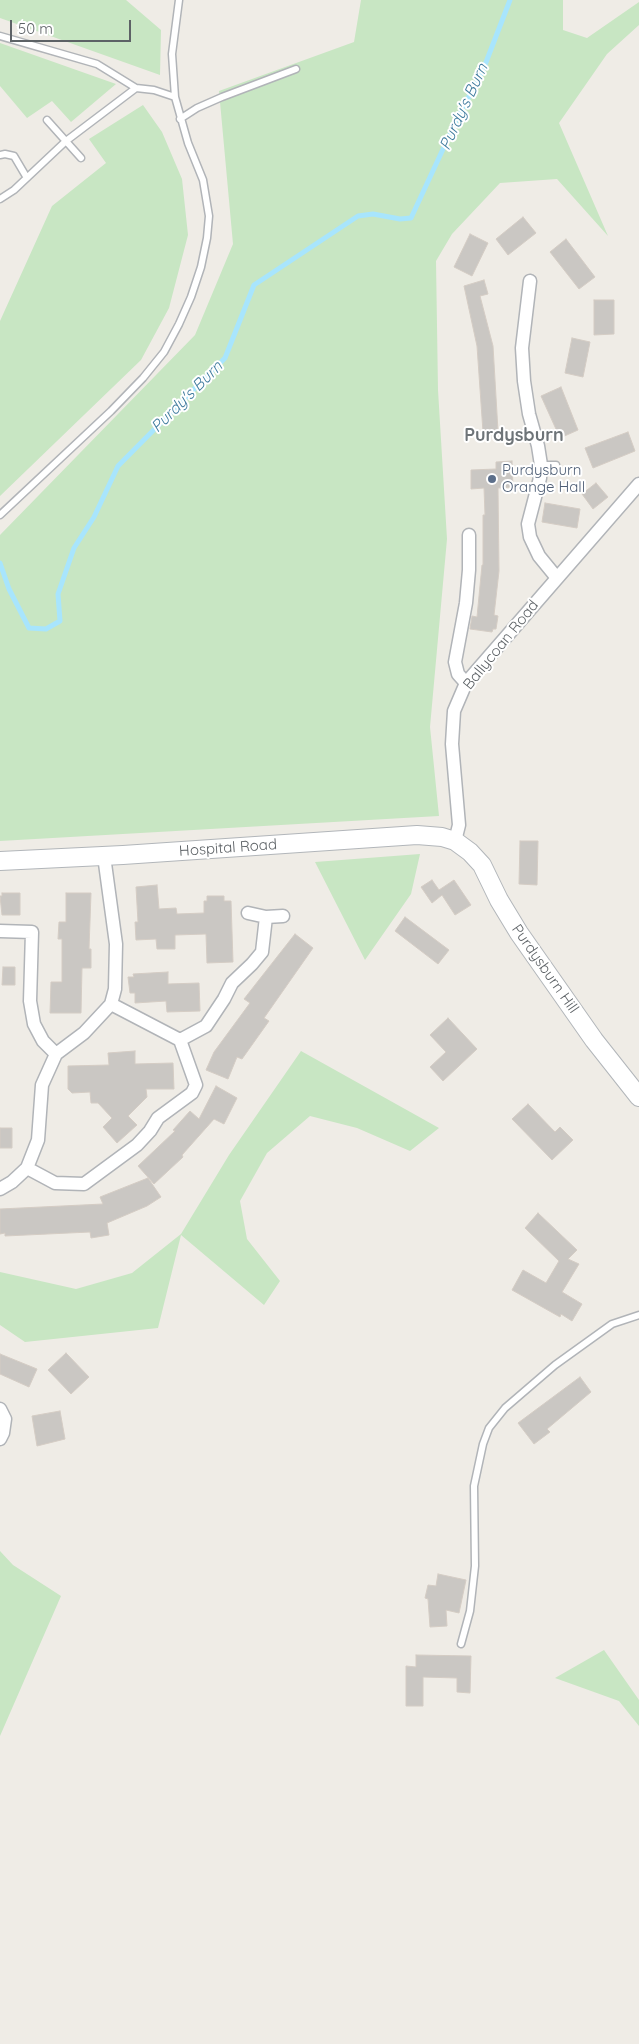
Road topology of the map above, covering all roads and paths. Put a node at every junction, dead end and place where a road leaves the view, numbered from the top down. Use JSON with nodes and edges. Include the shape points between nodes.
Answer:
{"nodes":[{"id":1,"x":179,"y":0,"type":"edge"},
{"id":2,"x":0,"y":36,"type":"edge"},
{"id":3,"x":296,"y":69,"type":"dead end"},
{"id":4,"x":136,"y":88,"type":"junction"},
{"id":5,"x":175,"y":97,"type":"junction"},
{"id":6,"x":180,"y":119,"type":"junction"},
{"id":7,"x":47,"y":120,"type":"dead end"},
{"id":8,"x":66,"y":141,"type":"junction"},
{"id":9,"x":0,"y":155,"type":"edge"},
{"id":10,"x":81,"y":158,"type":"dead end"},
{"id":11,"x":27,"y":178,"type":"junction"},
{"id":12,"x":0,"y":198,"type":"edge"},
{"id":13,"x":530,"y":281,"type":"dead end"},
{"id":14,"x":520,"y":434,"type":"dead end"},
{"id":15,"x":534,"y":434,"type":"junction"},
{"id":16,"x":540,"y":465,"type":"junction"},
{"id":17,"x":556,"y":465,"type":"dead end"},
{"id":18,"x":639,"y":484,"type":"edge"},
{"id":19,"x":0,"y":515,"type":"edge"},
{"id":20,"x":469,"y":535,"type":"dead end"},
{"id":21,"x":557,"y":578,"type":"junction"},
{"id":22,"x":466,"y":683,"type":"junction"},
{"id":23,"x":455,"y":841,"type":"junction"},
{"id":24,"x":104,"y":856,"type":"junction"},
{"id":25,"x":0,"y":860,"type":"edge"},
{"id":26,"x":248,"y":913,"type":"dead end"},
{"id":27,"x":283,"y":916,"type":"dead end"},
{"id":28,"x":266,"y":917,"type":"junction"},
{"id":29,"x":0,"y":931,"type":"edge"},
{"id":30,"x":111,"y":1004,"type":"junction"},
{"id":31,"x":180,"y":1040,"type":"junction"},
{"id":32,"x":56,"y":1054,"type":"junction"},
{"id":33,"x":639,"y":1097,"type":"edge"},
{"id":34,"x":27,"y":1168,"type":"junction"},
{"id":35,"x":0,"y":1188,"type":"edge"},
{"id":36,"x":639,"y":1314,"type":"edge"},
{"id":37,"x":0,"y":1409,"type":"edge"},
{"id":38,"x":0,"y":1439,"type":"edge"},
{"id":39,"x":461,"y":1644,"type":"dead end"}],
"edges":[{"from":1,"to":5,"type":"lane","via":[[172,54]]},
{"from":2,"to":4,"type":"lane","via":[[96,64]]},
{"from":3,"to":6,"type":"lane","via":[[222,97]]},
{"from":4,"to":5,"type":"lane"},
{"from":4,"to":8,"type":"lane"},
{"from":5,"to":6,"type":"lane"},
{"from":6,"to":19,"type":"lane","via":[[203,180],[208,216],[201,267],[180,324],[164,352],[143,378]]},
{"from":7,"to":8,"type":"lane"},
{"from":8,"to":10,"type":"lane"},
{"from":8,"to":11,"type":"lane"},
{"from":9,"to":11,"type":"lane","via":[[14,156]]},
{"from":11,"to":12,"type":"lane"},
{"from":13,"to":15,"type":"street","via":[[522,348],[524,382]]},
{"from":14,"to":15,"type":"lane"},
{"from":15,"to":16,"type":"street"},
{"from":16,"to":17,"type":"lane"},
{"from":16,"to":21,"type":"street","via":[[540,478],[528,524],[530,538],[539,556]]},
{"from":18,"to":21,"type":"street","name":"Ballycoan Road"},
{"from":20,"to":22,"type":"street","via":[[466,603],[455,662],[458,674]]},
{"from":21,"to":22,"type":"street","name":"Ballycoan Road"},
{"from":22,"to":23,"type":"street","name":"Ballycoan Road","via":[[454,711],[452,744],[459,825]]},
{"from":23,"to":24,"type":"main road","name":"Hospital Road","via":[[417,835]]},
{"from":23,"to":33,"type":"main road","name":"Purdysburn Hill","via":[[482,865],[519,933],[594,1040]]},
{"from":24,"to":25,"type":"main road","name":"Hospital Road"},
{"from":24,"to":30,"type":"street","via":[[116,944],[115,989]]},
{"from":26,"to":28,"type":"street"},
{"from":27,"to":28,"type":"street"},
{"from":28,"to":31,"type":"street","via":[[262,952],[232,982],[206,1026]]},
{"from":29,"to":32,"type":"street","via":[[32,932],[30,1001],[34,1024],[43,1041]]},
{"from":30,"to":31,"type":"street"},
{"from":30,"to":32,"type":"street","via":[[84,1033]]},
{"from":31,"to":34,"type":"street","via":[[196,1085],[184,1101],[158,1118],[137,1144],[84,1184],[55,1183]]},
{"from":32,"to":34,"type":"street","via":[[42,1085],[38,1140]]},
{"from":34,"to":35,"type":"street"},
{"from":36,"to":39,"type":"lane","via":[[612,1324],[555,1364],[505,1408],[489,1428],[474,1486],[475,1566],[470,1611]]},
{"from":37,"to":38,"type":"street","via":[[5,1419]]}]}
